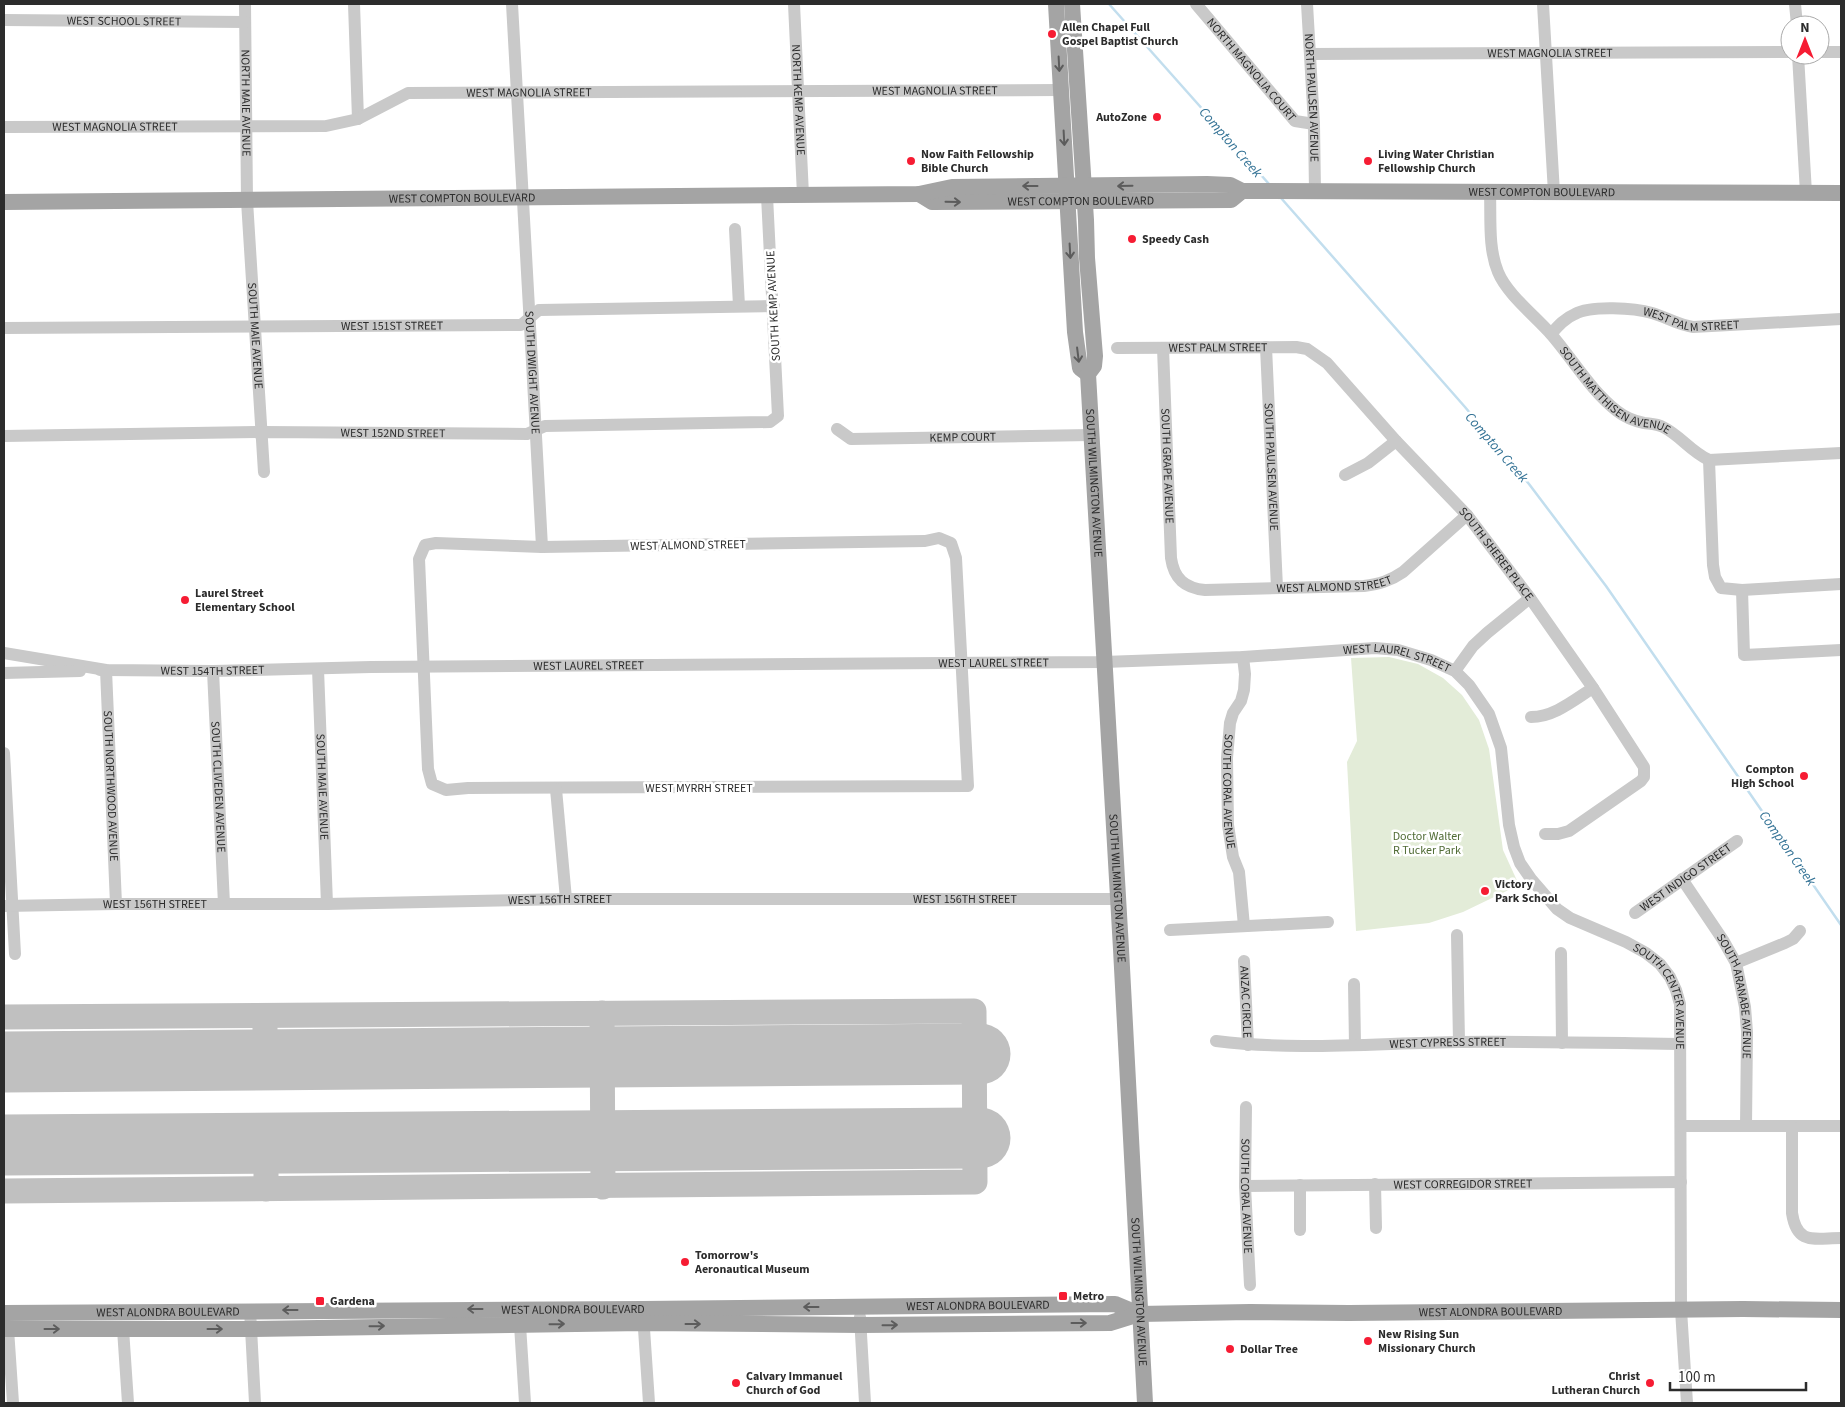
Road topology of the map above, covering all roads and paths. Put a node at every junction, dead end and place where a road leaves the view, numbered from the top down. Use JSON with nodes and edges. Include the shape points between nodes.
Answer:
{"nodes":[{"id":1,"x":245,"y":4,"type":"edge"},
{"id":2,"x":354,"y":4,"type":"edge"},
{"id":3,"x":512,"y":4,"type":"edge"},
{"id":4,"x":794,"y":4,"type":"edge"},
{"id":5,"x":1056,"y":4,"type":"edge"},
{"id":6,"x":1072,"y":4,"type":"edge"},
{"id":7,"x":1196,"y":4,"type":"edge"},
{"id":8,"x":1307,"y":4,"type":"edge"},
{"id":9,"x":1543,"y":4,"type":"edge"},
{"id":10,"x":4,"y":20,"type":"edge"},
{"id":11,"x":245,"y":22,"type":"junction"},
{"id":12,"x":1546,"y":52,"type":"junction"},
{"id":13,"x":1780,"y":52,"type":"edge"},
{"id":14,"x":1310,"y":54,"type":"junction"},
{"id":15,"x":1799,"y":65,"type":"edge"},
{"id":16,"x":1061,"y":90,"type":"junction"},
{"id":17,"x":518,"y":92,"type":"junction"},
{"id":18,"x":797,"y":93,"type":"junction"},
{"id":19,"x":358,"y":119,"type":"junction"},
{"id":20,"x":1314,"y":124,"type":"junction"},
{"id":21,"x":4,"y":128,"type":"edge"},
{"id":22,"x":245,"y":128,"type":"junction"},
{"id":23,"x":1315,"y":192,"type":"junction"},
{"id":24,"x":1490,"y":192,"type":"junction"},
{"id":25,"x":1554,"y":193,"type":"junction"},
{"id":26,"x":1806,"y":193,"type":"junction"},
{"id":27,"x":1841,"y":193,"type":"edge"},
{"id":28,"x":1067,"y":194,"type":"junction"},
{"id":29,"x":1084,"y":194,"type":"junction"},
{"id":30,"x":767,"y":196,"type":"junction"},
{"id":31,"x":803,"y":196,"type":"junction"},
{"id":32,"x":524,"y":197,"type":"junction"},
{"id":33,"x":247,"y":201,"type":"junction"},
{"id":34,"x":4,"y":202,"type":"edge"},
{"id":35,"x":735,"y":228,"type":"dead end"},
{"id":36,"x":739,"y":306,"type":"junction"},
{"id":37,"x":774,"y":306,"type":"junction"},
{"id":38,"x":529,"y":318,"type":"junction"},
{"id":39,"x":1841,"y":318,"type":"edge"},
{"id":40,"x":256,"y":327,"type":"junction"},
{"id":41,"x":4,"y":328,"type":"edge"},
{"id":42,"x":1550,"y":334,"type":"junction"},
{"id":43,"x":1266,"y":346,"type":"junction"},
{"id":44,"x":1117,"y":348,"type":"dead end"},
{"id":45,"x":1163,"y":348,"type":"junction"},
{"id":46,"x":1317,"y":354,"type":"joint"},
{"id":47,"x":1088,"y":374,"type":"junction"},
{"id":48,"x":778,"y":416,"type":"joint"},
{"id":49,"x":837,"y":429,"type":"dead end"},
{"id":50,"x":536,"y":430,"type":"junction"},
{"id":51,"x":262,"y":432,"type":"junction"},
{"id":52,"x":4,"y":436,"type":"edge"},
{"id":53,"x":1091,"y":436,"type":"junction"},
{"id":54,"x":1396,"y":441,"type":"junction"},
{"id":55,"x":1841,"y":453,"type":"edge"},
{"id":56,"x":1709,"y":460,"type":"junction"},
{"id":57,"x":264,"y":472,"type":"dead end"},
{"id":58,"x":1345,"y":475,"type":"dead end"},
{"id":59,"x":1467,"y":515,"type":"junction"},
{"id":60,"x":542,"y":547,"type":"junction"},
{"id":61,"x":1841,"y":584,"type":"edge"},
{"id":62,"x":1177,"y":585,"type":"joint"},
{"id":63,"x":1277,"y":588,"type":"junction"},
{"id":64,"x":1742,"y":590,"type":"junction"},
{"id":65,"x":1530,"y":598,"type":"junction"},
{"id":66,"x":1841,"y":650,"type":"edge"},
{"id":67,"x":4,"y":653,"type":"edge"},
{"id":68,"x":1243,"y":657,"type":"junction"},
{"id":69,"x":1104,"y":662,"type":"junction"},
{"id":70,"x":962,"y":663,"type":"junction"},
{"id":71,"x":423,"y":667,"type":"junction"},
{"id":72,"x":318,"y":669,"type":"junction"},
{"id":73,"x":106,"y":670,"type":"junction"},
{"id":74,"x":213,"y":671,"type":"junction"},
{"id":75,"x":1455,"y":671,"type":"junction"},
{"id":76,"x":4,"y":673,"type":"edge"},
{"id":77,"x":1593,"y":688,"type":"junction"},
{"id":78,"x":1531,"y":717,"type":"dead end"},
{"id":79,"x":4,"y":753,"type":"edge"},
{"id":80,"x":4,"y":760,"type":"edge"},
{"id":81,"x":556,"y":789,"type":"junction"},
{"id":82,"x":1545,"y":834,"type":"dead end"},
{"id":83,"x":1737,"y":841,"type":"dead end"},
{"id":84,"x":1682,"y":879,"type":"junction"},
{"id":85,"x":566,"y":899,"type":"junction"},
{"id":86,"x":1118,"y":899,"type":"junction"},
{"id":87,"x":116,"y":904,"type":"junction"},
{"id":88,"x":224,"y":904,"type":"junction"},
{"id":89,"x":327,"y":904,"type":"junction"},
{"id":90,"x":8,"y":906,"type":"edge"},
{"id":91,"x":1635,"y":913,"type":"dead end"},
{"id":92,"x":1328,"y":922,"type":"dead end"},
{"id":93,"x":1244,"y":926,"type":"junction"},
{"id":94,"x":1170,"y":930,"type":"dead end"},
{"id":95,"x":1800,"y":930,"type":"dead end"},
{"id":96,"x":1457,"y":935,"type":"dead end"},
{"id":97,"x":1561,"y":953,"type":"dead end"},
{"id":98,"x":15,"y":954,"type":"dead end"},
{"id":99,"x":1244,"y":961,"type":"dead end"},
{"id":100,"x":1736,"y":963,"type":"junction"},
{"id":101,"x":1354,"y":984,"type":"dead end"},
{"id":102,"x":1216,"y":1040,"type":"dead end"},
{"id":103,"x":1459,"y":1042,"type":"junction"},
{"id":104,"x":1562,"y":1043,"type":"junction"},
{"id":105,"x":1680,"y":1044,"type":"junction"},
{"id":106,"x":1248,"y":1045,"type":"junction"},
{"id":107,"x":1355,"y":1045,"type":"junction"},
{"id":108,"x":1246,"y":1108,"type":"dead end"},
{"id":109,"x":1681,"y":1126,"type":"junction"},
{"id":110,"x":1746,"y":1126,"type":"junction"},
{"id":111,"x":1841,"y":1126,"type":"edge"},
{"id":112,"x":1792,"y":1127,"type":"junction"},
{"id":113,"x":1680,"y":1182,"type":"junction"},
{"id":114,"x":1300,"y":1184,"type":"junction"},
{"id":115,"x":1375,"y":1184,"type":"junction"},
{"id":116,"x":1245,"y":1186,"type":"junction"},
{"id":117,"x":1376,"y":1228,"type":"dead end"},
{"id":118,"x":1300,"y":1230,"type":"dead end"},
{"id":119,"x":1841,"y":1238,"type":"edge"},
{"id":120,"x":1250,"y":1285,"type":"dead end"},
{"id":121,"x":860,"y":1307,"type":"junction"},
{"id":122,"x":250,"y":1310,"type":"junction"},
{"id":123,"x":1681,"y":1310,"type":"junction"},
{"id":124,"x":1841,"y":1310,"type":"edge"},
{"id":125,"x":4,"y":1313,"type":"edge"},
{"id":126,"x":1139,"y":1314,"type":"junction"},
{"id":127,"x":644,"y":1316,"type":"junction"},
{"id":128,"x":522,"y":1317,"type":"junction"},
{"id":129,"x":861,"y":1325,"type":"junction"},
{"id":130,"x":6,"y":1329,"type":"edge"},
{"id":131,"x":124,"y":1329,"type":"junction"},
{"id":132,"x":250,"y":1329,"type":"junction"},
{"id":133,"x":13,"y":1403,"type":"edge"},
{"id":134,"x":128,"y":1403,"type":"edge"},
{"id":135,"x":255,"y":1403,"type":"edge"},
{"id":136,"x":525,"y":1403,"type":"edge"},
{"id":137,"x":649,"y":1403,"type":"edge"},
{"id":138,"x":864,"y":1403,"type":"edge"},
{"id":139,"x":1145,"y":1403,"type":"edge"},
{"id":140,"x":1687,"y":1403,"type":"edge"}],
"edges":[{"from":1,"to":11,"type":"street","name":"NORTH MAIE AVENUE"},
{"from":2,"to":19,"type":"street"},
{"from":3,"to":17,"type":"street","name":"SOUTH DWIGHT AVENUE"},
{"from":4,"to":18,"type":"street","name":"NORTH KEMP AVENUE"},
{"from":5,"to":16,"type":"main road","name":"SOUTH WILMINGTON AVENUE","one_way":true},
{"from":6,"to":29,"type":"main road","name":"SOUTH WILMINGTON AVENUE"},
{"from":7,"to":20,"type":"street","name":"NORTH MAGNOLIA COURT","via":[[1295,121]]},
{"from":8,"to":14,"type":"street","name":"NORTH PAULSEN AVENUE"},
{"from":9,"to":12,"type":"street"},
{"from":10,"to":11,"type":"street","name":"WEST SCHOOL STREET"},
{"from":11,"to":22,"type":"street","name":"NORTH MAIE AVENUE"},
{"from":12,"to":13,"type":"street","name":"WEST MAGNOLIA STREET"},
{"from":12,"to":14,"type":"street","name":"WEST MAGNOLIA STREET"},
{"from":12,"to":25,"type":"street"},
{"from":14,"to":20,"type":"street","name":"NORTH PAULSEN AVENUE"},
{"from":15,"to":26,"type":"street"},
{"from":16,"to":18,"type":"street","name":"WEST MAGNOLIA STREET"},
{"from":16,"to":28,"type":"main road","name":"SOUTH WILMINGTON AVENUE","one_way":true},
{"from":17,"to":18,"type":"street","name":"WEST MAGNOLIA STREET"},
{"from":17,"to":19,"type":"street","name":"WEST MAGNOLIA STREET","via":[[408,93]]},
{"from":17,"to":32,"type":"street","name":"SOUTH DWIGHT AVENUE"},
{"from":18,"to":31,"type":"street","name":"NORTH KEMP AVENUE"},
{"from":19,"to":22,"type":"street","name":"WEST MAGNOLIA STREET","via":[[326,126]]},
{"from":20,"to":23,"type":"street","name":"NORTH PAULSEN AVENUE"},
{"from":21,"to":22,"type":"street","name":"WEST MAGNOLIA STREET"},
{"from":22,"to":33,"type":"street","name":"NORTH MAIE AVENUE"},
{"from":23,"to":24,"type":"main road","name":"WEST COMPTON BOULEVARD"},
{"from":23,"to":29,"type":"main road","name":"WEST COMPTON BOULEVARD","via":[[1250,192],[1230,185],[1207,184]]},
{"from":24,"to":25,"type":"main road","name":"WEST COMPTON BOULEVARD"},
{"from":24,"to":42,"type":"street","name":"SOUTH MATTHISEN AVENUE","via":[[1493,251],[1498,274]]},
{"from":25,"to":26,"type":"main road","name":"WEST COMPTON BOULEVARD"},
{"from":26,"to":27,"type":"main road","name":"WEST COMPTON BOULEVARD"},
{"from":28,"to":29,"type":"main road","name":"WEST COMPTON BOULEVARD"},
{"from":28,"to":31,"type":"main road","name":"WEST COMPTON BOULEVARD","via":[[952,187],[919,194]]},
{"from":28,"to":47,"type":"main road","name":"SOUTH WILMINGTON AVENUE","one_way":true,"via":[[1076,341],[1080,368]]},
{"from":29,"to":47,"type":"main road","name":"SOUTH WILMINGTON AVENUE","via":[[1095,356],[1094,366]]},
{"from":30,"to":31,"type":"main road","name":"WEST COMPTON BOULEVARD"},
{"from":30,"to":32,"type":"main road","name":"WEST COMPTON BOULEVARD"},
{"from":30,"to":37,"type":"street","name":"SOUTH KEMP AVENUE"},
{"from":32,"to":33,"type":"main road","name":"WEST COMPTON BOULEVARD"},
{"from":32,"to":38,"type":"street","name":"SOUTH DWIGHT AVENUE"},
{"from":33,"to":34,"type":"main road","name":"WEST COMPTON BOULEVARD"},
{"from":33,"to":40,"type":"street","name":"SOUTH MAIE AVENUE"},
{"from":35,"to":36,"type":"street"},
{"from":36,"to":37,"type":"street","name":"WEST 151ST STREET"},
{"from":36,"to":38,"type":"street","name":"WEST 151ST STREET","via":[[540,310]]},
{"from":37,"to":48,"type":"street","name":"SOUTH KEMP AVENUE"},
{"from":38,"to":40,"type":"street","name":"WEST 151ST STREET","via":[[521,325]]},
{"from":38,"to":50,"type":"street","name":"SOUTH DWIGHT AVENUE"},
{"from":39,"to":42,"type":"street","name":"WEST PALM STREET","via":[[1693,327],[1638,310],[1585,310],[1565,320]]},
{"from":40,"to":41,"type":"street","name":"WEST 151ST STREET"},
{"from":40,"to":51,"type":"street","name":"SOUTH MAIE AVENUE"},
{"from":42,"to":56,"type":"street","name":"SOUTH MATTHISEN AVENUE","via":[[1616,410],[1630,420],[1667,429],[1696,454]]},
{"from":43,"to":45,"type":"street","name":"WEST PALM STREET"},
{"from":43,"to":46,"type":"street","name":"WEST PALM STREET","via":[[1296,346]]},
{"from":43,"to":63,"type":"street","name":"SOUTH PAULSEN AVENUE"},
{"from":44,"to":45,"type":"street","name":"WEST PALM STREET"},
{"from":45,"to":62,"type":"street","name":"SOUTH GRAPE AVENUE","via":[[1172,558]]},
{"from":46,"to":54,"type":"street","name":"SOUTH SHERER PLACE"},
{"from":47,"to":53,"type":"main road","name":"SOUTH WILMINGTON AVENUE"},
{"from":48,"to":50,"type":"street","name":"WEST 152ND STREET","via":[[770,422],[545,426]]},
{"from":49,"to":53,"type":"street","name":"KEMP COURT","via":[[851,439]]},
{"from":50,"to":51,"type":"street","name":"WEST 152ND STREET","via":[[527,434]]},
{"from":50,"to":60,"type":"street","name":"SOUTH DWIGHT AVENUE"},
{"from":51,"to":52,"type":"street","name":"WEST 152ND STREET"},
{"from":51,"to":57,"type":"street","name":"SOUTH MAIE AVENUE"},
{"from":53,"to":69,"type":"main road","name":"SOUTH WILMINGTON AVENUE"},
{"from":54,"to":58,"type":"street","via":[[1368,463]]},
{"from":54,"to":59,"type":"street","name":"SOUTH SHERER PLACE"},
{"from":55,"to":56,"type":"street"},
{"from":56,"to":64,"type":"street","via":[[1715,577],[1721,588]]},
{"from":59,"to":63,"type":"street","name":"WEST ALMOND STREET","via":[[1391,580],[1364,586]]},
{"from":59,"to":65,"type":"street","name":"SOUTH SHERER PLACE"},
{"from":60,"to":70,"type":"street","name":"WEST ALMOND STREET","via":[[925,541],[939,538],[952,543],[956,558]]},
{"from":60,"to":71,"type":"street","name":"WEST ALMOND STREET","via":[[425,545],[419,559]]},
{"from":61,"to":64,"type":"street"},
{"from":62,"to":63,"type":"street","name":"WEST ALMOND STREET","via":[[1205,590]]},
{"from":64,"to":66,"type":"street","via":[[1744,655]]},
{"from":65,"to":75,"type":"street","name":"WEST LAUREL STREET","via":[[1487,632]]},
{"from":65,"to":77,"type":"street","name":"SOUTH SHERER PLACE"},
{"from":67,"to":73,"type":"street","name":"WEST 154TH STREET"},
{"from":68,"to":69,"type":"street","name":"WEST LAUREL STREET"},
{"from":68,"to":75,"type":"street","name":"WEST LAUREL STREET","via":[[1398,650]]},
{"from":68,"to":93,"type":"street","name":"SOUTH CORAL AVENUE","via":[[1244,690],[1230,723],[1227,758],[1228,825],[1239,872]]},
{"from":69,"to":70,"type":"street","name":"WEST LAUREL STREET"},
{"from":69,"to":86,"type":"main road","name":"SOUTH WILMINGTON AVENUE"},
{"from":70,"to":71,"type":"street","name":"WEST LAUREL STREET"},
{"from":70,"to":81,"type":"street","name":"WEST MYRRH STREET","via":[[968,786]]},
{"from":71,"to":72,"type":"street","name":"WEST 154TH STREET"},
{"from":71,"to":81,"type":"street","name":"WEST MYRRH STREET","via":[[428,769],[432,784],[446,790]]},
{"from":72,"to":74,"type":"street","name":"WEST 154TH STREET"},
{"from":72,"to":89,"type":"street","name":"SOUTH MAIE AVENUE"},
{"from":73,"to":74,"type":"street","name":"WEST 154TH STREET"},
{"from":73,"to":76,"type":"street"},
{"from":73,"to":87,"type":"street","name":"SOUTH NORTHWOOD AVENUE"},
{"from":74,"to":88,"type":"street","name":"SOUTH CLIVEDEN AVENUE"},
{"from":75,"to":105,"type":"street","name":"SOUTH CENTER AVENUE","via":[[1479,698],[1496,732],[1501,748],[1509,825],[1520,863],[1557,909],[1570,918],[1626,942],[1660,964],[1670,977],[1680,1004]]},
{"from":77,"to":78,"type":"street","via":[[1550,714]]},
{"from":77,"to":82,"type":"street","name":"SOUTH SHERER PLACE","via":[[1640,758],[1644,777],[1569,831]]},
{"from":79,"to":80,"type":"street"},
{"from":80,"to":90,"type":"street"},
{"from":81,"to":85,"type":"street"},
{"from":83,"to":84,"type":"street","name":"WEST INDIGO STREET"},
{"from":84,"to":91,"type":"street","name":"WEST INDIGO STREET"},
{"from":84,"to":100,"type":"street","name":"SOUTH ARANABE AVENUE"},
{"from":85,"to":86,"type":"street","name":"WEST 156TH STREET"},
{"from":85,"to":89,"type":"street","name":"WEST 156TH STREET"},
{"from":86,"to":126,"type":"main road","name":"SOUTH WILMINGTON AVENUE"},
{"from":87,"to":88,"type":"street","name":"WEST 156TH STREET"},
{"from":87,"to":90,"type":"street","name":"WEST 156TH STREET"},
{"from":88,"to":89,"type":"street","name":"WEST 156TH STREET"},
{"from":90,"to":98,"type":"street"},
{"from":92,"to":93,"type":"street"},
{"from":93,"to":94,"type":"street"},
{"from":95,"to":100,"type":"street","via":[[1793,939]]},
{"from":96,"to":103,"type":"street"},
{"from":97,"to":104,"type":"street"},
{"from":99,"to":106,"type":"street","name":"ANZAC CIRCLE"},
{"from":100,"to":110,"type":"street","name":"SOUTH ARANABE AVENUE","via":[[1747,1032]]},
{"from":101,"to":107,"type":"street"},
{"from":102,"to":106,"type":"street","name":"WEST CYPRESS STREET"},
{"from":103,"to":104,"type":"street","name":"WEST CYPRESS STREET"},
{"from":103,"to":107,"type":"street","name":"WEST CYPRESS STREET"},
{"from":104,"to":105,"type":"street","name":"WEST CYPRESS STREET"},
{"from":105,"to":109,"type":"street","name":"SOUTH CENTER AVENUE"},
{"from":106,"to":107,"type":"street","name":"WEST CYPRESS STREET"},
{"from":108,"to":116,"type":"street","name":"SOUTH CORAL AVENUE"},
{"from":109,"to":110,"type":"street"},
{"from":109,"to":113,"type":"street","name":"SOUTH CENTER AVENUE"},
{"from":110,"to":112,"type":"street"},
{"from":111,"to":112,"type":"street"},
{"from":112,"to":119,"type":"street","via":[[1794,1225],[1798,1233],[1806,1237]]},
{"from":113,"to":115,"type":"street","name":"WEST CORREGIDOR STREET"},
{"from":113,"to":123,"type":"street","name":"SOUTH CENTER AVENUE"},
{"from":114,"to":115,"type":"street","name":"WEST CORREGIDOR STREET"},
{"from":114,"to":116,"type":"street","name":"WEST CORREGIDOR STREET"},
{"from":114,"to":118,"type":"street"},
{"from":115,"to":117,"type":"street"},
{"from":116,"to":120,"type":"street","name":"SOUTH CORAL AVENUE"},
{"from":121,"to":126,"type":"main road","name":"WEST ALONDRA BOULEVARD","via":[[1114,1304]]},
{"from":121,"to":127,"type":"main road","name":"WEST ALONDRA BOULEVARD","one_way":true},
{"from":121,"to":129,"type":"street"},
{"from":122,"to":125,"type":"main road","name":"WEST ALONDRA BOULEVARD"},
{"from":128,"to":122,"type":"main road","name":"WEST ALONDRA BOULEVARD","one_way":true},
{"from":122,"to":132,"type":"street"},
{"from":123,"to":124,"type":"main road","name":"WEST ALONDRA BOULEVARD"},
{"from":123,"to":126,"type":"main road","name":"WEST ALONDRA BOULEVARD"},
{"from":123,"to":140,"type":"street","name":"SOUTH CENTER AVENUE"},
{"from":129,"to":126,"type":"main road","name":"WEST ALONDRA BOULEVARD","one_way":true,"via":[[1110,1324]]},
{"from":126,"to":139,"type":"main road","name":"SOUTH WILMINGTON AVENUE"},
{"from":127,"to":128,"type":"main road","name":"WEST ALONDRA BOULEVARD"},
{"from":127,"to":129,"type":"main road","name":"WEST ALONDRA BOULEVARD","one_way":true},
{"from":127,"to":137,"type":"street"},
{"from":132,"to":128,"type":"main road","name":"WEST ALONDRA BOULEVARD","one_way":true},
{"from":128,"to":136,"type":"street"},
{"from":129,"to":138,"type":"street"},
{"from":130,"to":131,"type":"main road","name":"WEST ALONDRA BOULEVARD","one_way":true},
{"from":130,"to":133,"type":"street"},
{"from":131,"to":132,"type":"main road","name":"WEST ALONDRA BOULEVARD","one_way":true},
{"from":131,"to":134,"type":"street"},
{"from":132,"to":135,"type":"street"}]}
